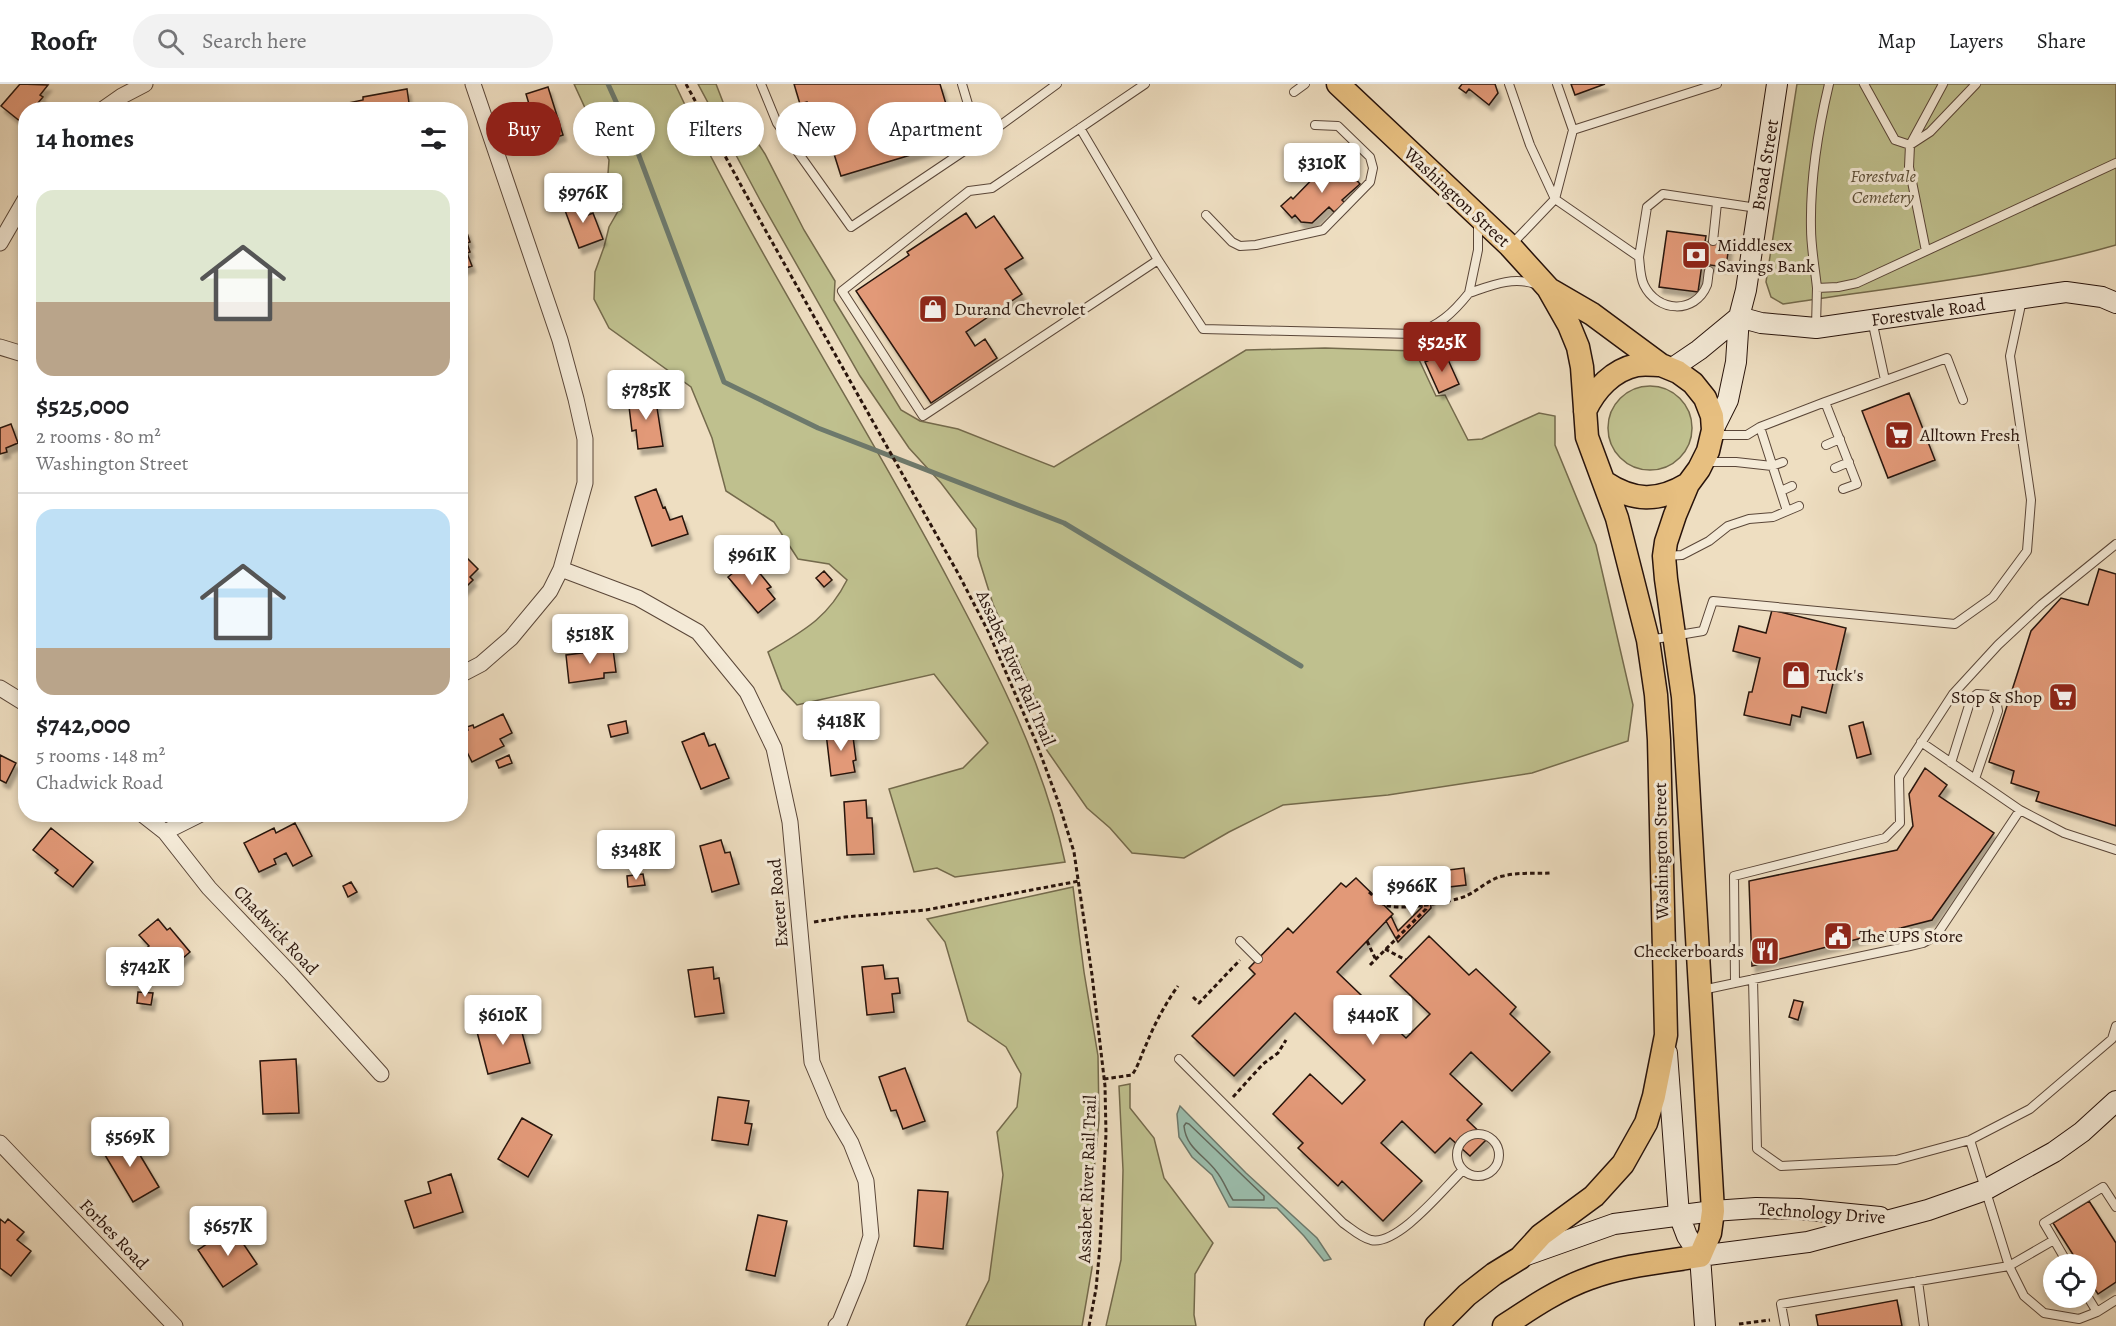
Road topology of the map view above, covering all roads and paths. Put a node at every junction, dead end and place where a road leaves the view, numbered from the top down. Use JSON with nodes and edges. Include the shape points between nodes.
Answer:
{"nodes":[{"id":1,"x":145,"y":84,"type":"edge"},
{"id":2,"x":473,"y":84,"type":"edge"},
{"id":3,"x":686,"y":84,"type":"edge"},
{"id":4,"x":761,"y":84,"type":"edge"},
{"id":5,"x":962,"y":84,"type":"edge"},
{"id":6,"x":1057,"y":84,"type":"edge"},
{"id":7,"x":1145,"y":84,"type":"edge"},
{"id":8,"x":1305,"y":84,"type":"edge"},
{"id":9,"x":1338,"y":84,"type":"edge"},
{"id":10,"x":1509,"y":84,"type":"edge"},
{"id":11,"x":1557,"y":84,"type":"edge"},
{"id":12,"x":1717,"y":84,"type":"edge"},
{"id":13,"x":1777,"y":84,"type":"edge"},
{"id":14,"x":1829,"y":84,"type":"edge"},
{"id":15,"x":1864,"y":84,"type":"edge"},
{"id":16,"x":1943,"y":84,"type":"edge"},
{"id":17,"x":1976,"y":84,"type":"edge"},
{"id":18,"x":1294,"y":92,"type":"dead end"},
{"id":19,"x":113,"y":102,"type":"edge"},
{"id":20,"x":967,"y":102,"type":"edge"},
{"id":21,"x":1003,"y":123,"type":"edge"},
{"id":22,"x":1315,"y":125,"type":"dead end"},
{"id":23,"x":1080,"y":128,"type":"junction"},
{"id":24,"x":1573,"y":130,"type":"junction"},
{"id":25,"x":1910,"y":145,"type":"junction"},
{"id":26,"x":957,"y":156,"type":"edge"},
{"id":27,"x":2116,"y":163,"type":"edge"},
{"id":28,"x":1555,"y":199,"type":"junction"},
{"id":29,"x":1717,"y":203,"type":"junction"},
{"id":30,"x":1758,"y":208,"type":"junction"},
{"id":31,"x":18,"y":212,"type":"edge"},
{"id":32,"x":1478,"y":214,"type":"junction"},
{"id":33,"x":1206,"y":215,"type":"dead end"},
{"id":34,"x":1713,"y":241,"type":"dead end"},
{"id":35,"x":0,"y":243,"type":"edge"},
{"id":36,"x":1510,"y":246,"type":"junction"},
{"id":37,"x":1926,"y":251,"type":"junction"},
{"id":38,"x":1639,"y":257,"type":"junction"},
{"id":39,"x":1158,"y":260,"type":"junction"},
{"id":40,"x":1709,"y":271,"type":"dead end"},
{"id":41,"x":1548,"y":288,"type":"junction"},
{"id":42,"x":1817,"y":288,"type":"junction"},
{"id":43,"x":1469,"y":293,"type":"junction"},
{"id":44,"x":2022,"y":300,"type":"junction"},
{"id":45,"x":2116,"y":303,"type":"edge"},
{"id":46,"x":1739,"y":317,"type":"junction"},
{"id":47,"x":1872,"y":320,"type":"junction"},
{"id":48,"x":1816,"y":328,"type":"junction"},
{"id":49,"x":0,"y":348,"type":"edge"},
{"id":50,"x":18,"y":353,"type":"edge"},
{"id":51,"x":1666,"y":367,"type":"junction"},
{"id":52,"x":1885,"y":380,"type":"junction"},
{"id":53,"x":1963,"y":400,"type":"dead end"},
{"id":54,"x":1826,"y":402,"type":"junction"},
{"id":55,"x":1585,"y":411,"type":"junction"},
{"id":56,"x":1760,"y":428,"type":"junction"},
{"id":57,"x":1713,"y":433,"type":"junction"},
{"id":58,"x":1840,"y":439,"type":"junction"},
{"id":59,"x":1826,"y":444,"type":"dead end"},
{"id":60,"x":1703,"y":461,"type":"junction"},
{"id":61,"x":1782,"y":462,"type":"dead end"},
{"id":62,"x":1849,"y":462,"type":"junction"},
{"id":63,"x":1772,"y":466,"type":"junction"},
{"id":64,"x":1835,"y":468,"type":"dead end"},
{"id":65,"x":1604,"y":483,"type":"junction"},
{"id":66,"x":1688,"y":484,"type":"junction"},
{"id":67,"x":1792,"y":486,"type":"dead end"},
{"id":68,"x":1843,"y":489,"type":"dead end"},
{"id":69,"x":1781,"y":491,"type":"junction"},
{"id":70,"x":1799,"y":506,"type":"dead end"},
{"id":71,"x":1787,"y":511,"type":"junction"},
{"id":72,"x":2116,"y":544,"type":"edge"},
{"id":73,"x":1664,"y":556,"type":"junction"},
{"id":74,"x":561,"y":569,"type":"junction"},
{"id":75,"x":1674,"y":634,"type":"junction"},
{"id":76,"x":1648,"y":640,"type":"junction"},
{"id":77,"x":468,"y":671,"type":"edge"},
{"id":78,"x":0,"y":688,"type":"edge"},
{"id":79,"x":18,"y":699,"type":"edge"},
{"id":80,"x":1921,"y":742,"type":"junction"},
{"id":81,"x":1951,"y":763,"type":"junction"},
{"id":82,"x":1975,"y":779,"type":"junction"},
{"id":83,"x":2020,"y":810,"type":"junction"},
{"id":84,"x":152,"y":822,"type":"edge"},
{"id":85,"x":185,"y":822,"type":"edge"},
{"id":86,"x":165,"y":832,"type":"junction"},
{"id":87,"x":2116,"y":850,"type":"edge"},
{"id":88,"x":1550,"y":873,"type":"dead end"},
{"id":89,"x":1079,"y":881,"type":"junction"},
{"id":90,"x":1370,"y":892,"type":"dead end"},
{"id":91,"x":1427,"y":904,"type":"junction"},
{"id":92,"x":800,"y":924,"type":"junction"},
{"id":93,"x":1240,"y":941,"type":"dead end"},
{"id":94,"x":1367,"y":941,"type":"dead end"},
{"id":95,"x":1386,"y":949,"type":"junction"},
{"id":96,"x":1258,"y":959,"type":"dead end"},
{"id":97,"x":1376,"y":959,"type":"junction"},
{"id":98,"x":1240,"y":960,"type":"dead end"},
{"id":99,"x":1406,"y":960,"type":"dead end"},
{"id":100,"x":1370,"y":965,"type":"dead end"},
{"id":101,"x":1753,"y":979,"type":"junction"},
{"id":102,"x":1735,"y":983,"type":"junction"},
{"id":103,"x":1178,"y":986,"type":"dead end"},
{"id":104,"x":1700,"y":990,"type":"junction"},
{"id":105,"x":1193,"y":997,"type":"dead end"},
{"id":106,"x":2116,"y":1026,"type":"edge"},
{"id":107,"x":1666,"y":1035,"type":"junction"},
{"id":108,"x":1286,"y":1040,"type":"dead end"},
{"id":109,"x":1179,"y":1059,"type":"dead end"},
{"id":110,"x":381,"y":1074,"type":"dead end"},
{"id":111,"x":1104,"y":1078,"type":"junction"},
{"id":112,"x":1230,"y":1100,"type":"dead end"},
{"id":113,"x":2116,"y":1101,"type":"edge"},
{"id":114,"x":1970,"y":1140,"type":"junction"},
{"id":115,"x":0,"y":1143,"type":"edge"},
{"id":116,"x":1463,"y":1170,"type":"junction"},
{"id":117,"x":1985,"y":1190,"type":"junction"},
{"id":118,"x":2116,"y":1207,"type":"edge"},
{"id":119,"x":1713,"y":1211,"type":"junction"},
{"id":120,"x":1679,"y":1215,"type":"junction"},
{"id":121,"x":1895,"y":1218,"type":"junction"},
{"id":122,"x":2054,"y":1240,"type":"junction"},
{"id":123,"x":2062,"y":1254,"type":"edge"},
{"id":124,"x":1700,"y":1256,"type":"junction"},
{"id":125,"x":1520,"y":1258,"type":"junction"},
{"id":126,"x":2009,"y":1266,"type":"junction"},
{"id":127,"x":1918,"y":1281,"type":"junction"},
{"id":128,"x":2116,"y":1300,"type":"edge"},
{"id":129,"x":2095,"y":1308,"type":"edge"},
{"id":130,"x":2097,"y":1312,"type":"junction"},
{"id":131,"x":1784,"y":1323,"type":"edge"},
{"id":132,"x":1739,"y":1324,"type":"dead end"},
{"id":133,"x":175,"y":1326,"type":"edge"},
{"id":134,"x":836,"y":1326,"type":"edge"},
{"id":135,"x":1089,"y":1326,"type":"edge"},
{"id":136,"x":1436,"y":1326,"type":"edge"},
{"id":137,"x":1504,"y":1326,"type":"edge"},
{"id":138,"x":1705,"y":1326,"type":"edge"},
{"id":139,"x":1924,"y":1326,"type":"edge"}],
"edges":[{"from":1,"to":19,"type":"street"},
{"from":2,"to":74,"type":"street","via":[[560,340],[585,439],[585,483]]},
{"from":3,"to":89,"type":"path","name":"Assabet River Rail Trail","via":[[988,631],[1059,804]]},
{"from":4,"to":26,"type":"lane","via":[[777,123],[851,227]]},
{"from":5,"to":20,"type":"lane"},
{"from":6,"to":21,"type":"lane"},
{"from":7,"to":23,"type":"lane"},
{"from":8,"to":18,"type":"lane"},
{"from":9,"to":32,"type":"main road","name":"Washington Street"},
{"from":10,"to":28,"type":"lane","via":[[1530,145]]},
{"from":11,"to":24,"type":"lane"},
{"from":12,"to":24,"type":"lane"},
{"from":13,"to":30,"type":"street","name":"Broad Street"},
{"from":14,"to":42,"type":"lane","via":[[1813,189],[1811,228]]},
{"from":15,"to":25,"type":"lane","via":[[1895,140]]},
{"from":16,"to":25,"type":"lane"},
{"from":17,"to":25,"type":"lane","via":[[1930,132]]},
{"from":22,"to":33,"type":"lane","via":[[1338,126],[1370,157],[1373,168],[1370,182],[1323,230],[1240,246]]},
{"from":23,"to":39,"type":"lane"},
{"from":23,"to":39,"type":"lane","via":[[992,188],[969,191],[842,291],[923,416]]},
{"from":24,"to":28,"type":"lane"},
{"from":25,"to":37,"type":"lane","via":[[1909,167]]},
{"from":27,"to":37,"type":"lane"},
{"from":28,"to":36,"type":"lane"},
{"from":28,"to":38,"type":"lane"},
{"from":29,"to":30,"type":"lane"},
{"from":29,"to":34,"type":"lane"},
{"from":29,"to":38,"type":"lane","via":[[1663,195],[1654,200],[1647,207]]},
{"from":30,"to":46,"type":"street","name":"Broad Street"},
{"from":31,"to":35,"type":"street"},
{"from":32,"to":36,"type":"main road","name":"Washington Street"},
{"from":32,"to":43,"type":"lane","via":[[1478,250]]},
{"from":36,"to":41,"type":"main road","name":"Washington Street"},
{"from":37,"to":42,"type":"lane","via":[[1857,283]]},
{"from":38,"to":40,"type":"lane","via":[[1643,284],[1651,296],[1674,308],[1687,306],[1698,298],[1707,284]]},
{"from":39,"to":43,"type":"lane","via":[[1203,328],[1414,334],[1453,312]]},
{"from":41,"to":43,"type":"lane","via":[[1525,281],[1500,283]]},
{"from":41,"to":51,"type":"main road","name":"Washington Street"},
{"from":41,"to":55,"type":"main road","name":"Washington Street","via":[[1578,347]]},
{"from":42,"to":48,"type":"lane"},
{"from":44,"to":45,"type":"street","name":"Forestvale Road","via":[[2066,292]]},
{"from":44,"to":47,"type":"street","name":"Forestvale Road"},
{"from":44,"to":75,"type":"lane","via":[[2010,356],[2031,500],[2027,551],[1993,597],[1955,624],[1713,602],[1703,631]]},
{"from":46,"to":48,"type":"street","name":"Forestvale Road"},
{"from":46,"to":51,"type":"street","via":[[1699,350]]},
{"from":46,"to":57,"type":"street","name":"Broad Street","via":[[1739,345],[1728,400]]},
{"from":47,"to":48,"type":"street","name":"Forestvale Road"},
{"from":47,"to":52,"type":"lane"},
{"from":49,"to":50,"type":"street"},
{"from":51,"to":55,"type":"main road","via":[[1638,365],[1618,372],[1600,386]]},
{"from":51,"to":57,"type":"main road","name":"Washington Street","via":[[1694,383],[1705,398]]},
{"from":52,"to":53,"type":"lane","via":[[1947,358]]},
{"from":52,"to":54,"type":"lane"},
{"from":54,"to":56,"type":"lane"},
{"from":54,"to":58,"type":"lane"},
{"from":55,"to":65,"type":"main road","name":"Washington Street","via":[[1587,437]]},
{"from":56,"to":57,"type":"lane","via":[[1747,435]]},
{"from":56,"to":63,"type":"lane"},
{"from":57,"to":60,"type":"main road","name":"Washington Street"},
{"from":58,"to":59,"type":"lane"},
{"from":58,"to":62,"type":"lane"},
{"from":60,"to":63,"type":"lane"},
{"from":60,"to":66,"type":"main road","name":"Washington Street"},
{"from":61,"to":63,"type":"lane"},
{"from":62,"to":64,"type":"lane"},
{"from":62,"to":68,"type":"lane","via":[[1857,484]]},
{"from":63,"to":69,"type":"lane"},
{"from":65,"to":66,"type":"main road","via":[[1617,491],[1646,498],[1675,492]]},
{"from":65,"to":76,"type":"main road","name":"Washington Street","via":[[1625,545]]},
{"from":66,"to":73,"type":"main road","name":"Washington Street"},
{"from":67,"to":69,"type":"lane"},
{"from":69,"to":71,"type":"lane"},
{"from":70,"to":71,"type":"lane"},
{"from":71,"to":73,"type":"lane","via":[[1728,526],[1682,555]]},
{"from":72,"to":80,"type":"lane","via":[[1998,645],[1953,694]]},
{"from":73,"to":75,"type":"main road","name":"Washington Street"},
{"from":74,"to":77,"type":"street","via":[[550,591],[511,638]]},
{"from":74,"to":92,"type":"street","name":"Exeter Road","via":[[638,598],[698,632],[747,692],[774,748],[790,822]]},
{"from":75,"to":76,"type":"lane"},
{"from":75,"to":104,"type":"main road","name":"Washington Street","via":[[1686,737]]},
{"from":76,"to":107,"type":"main road","name":"Washington Street","via":[[1659,740]]},
{"from":78,"to":79,"type":"street"},
{"from":80,"to":81,"type":"lane"},
{"from":80,"to":102,"type":"lane","via":[[1899,777],[1900,823],[1885,838],[1734,876]]},
{"from":81,"to":82,"type":"lane"},
{"from":81,"to":82,"type":"lane","via":[[1971,699],[1977,694],[1991,695],[1998,711]]},
{"from":82,"to":83,"type":"lane"},
{"from":83,"to":87,"type":"lane","via":[[2064,833]]},
{"from":83,"to":101,"type":"lane","via":[[1936,936],[1923,944]]},
{"from":84,"to":86,"type":"street","name":"Chadwick Road"},
{"from":85,"to":86,"type":"street"},
{"from":86,"to":110,"type":"street","name":"Chadwick Road","via":[[209,888]]},
{"from":88,"to":91,"type":"path","via":[[1502,876],[1468,895]]},
{"from":89,"to":92,"type":"path","via":[[926,910]]},
{"from":89,"to":111,"type":"path","name":"Assabet River Rail Trail"},
{"from":90,"to":91,"type":"path","via":[[1394,908]]},
{"from":91,"to":95,"type":"path"},
{"from":92,"to":134,"type":"street","name":"Exeter Road","via":[[812,1062],[866,1181],[871,1236],[858,1278]]},
{"from":93,"to":96,"type":"lane"},
{"from":94,"to":97,"type":"path"},
{"from":95,"to":97,"type":"path"},
{"from":95,"to":99,"type":"path"},
{"from":97,"to":100,"type":"path"},
{"from":98,"to":105,"type":"path","via":[[1199,1003]]},
{"from":101,"to":102,"type":"lane"},
{"from":101,"to":114,"type":"lane","via":[[1757,1149],[1781,1166],[1896,1160]]},
{"from":102,"to":104,"type":"lane"},
{"from":103,"to":111,"type":"path","via":[[1132,1075]]},
{"from":104,"to":119,"type":"main road","name":"Washington Street"},
{"from":106,"to":114,"type":"lane","via":[[2112,1039],[2030,1109]]},
{"from":107,"to":120,"type":"street","name":"Washington Street"},
{"from":107,"to":125,"type":"main road","via":[[1646,1122],[1623,1164],[1594,1196],[1541,1235]]},
{"from":108,"to":112,"type":"path","via":[[1278,1053]]},
{"from":109,"to":116,"type":"lane","via":[[1359,1235],[1373,1240],[1405,1229]]},
{"from":111,"to":135,"type":"path","name":"Assabet River Rail Trail","via":[[1106,1134],[1100,1246]]},
{"from":113,"to":117,"type":"street","name":"Technology Drive","via":[[2054,1152]]},
{"from":114,"to":117,"type":"lane"},
{"from":115,"to":133,"type":"street","name":"Forbes Road"},
{"from":116,"to":116,"type":"lane","via":[[1475,1176],[1493,1169],[1499,1151],[1492,1139],[1479,1133],[1460,1143],[1456,1157]]},
{"from":117,"to":121,"type":"street","name":"Technology Drive"},
{"from":117,"to":126,"type":"lane"},
{"from":118,"to":122,"type":"lane","via":[[2103,1186],[2044,1223]]},
{"from":119,"to":120,"type":"street","name":"Technology Drive"},
{"from":119,"to":121,"type":"street","name":"Technology Drive","via":[[1799,1209]]},
{"from":119,"to":124,"type":"main road","name":"Washington Street","via":[[1710,1233]]},
{"from":120,"to":124,"type":"street","name":"Washington Street"},
{"from":120,"to":125,"type":"street","name":"Technology Drive","via":[[1614,1224]]},
{"from":121,"to":124,"type":"street","name":"Technology Drive","via":[[1808,1242]]},
{"from":122,"to":123,"type":"lane"},
{"from":122,"to":126,"type":"lane"},
{"from":124,"to":137,"type":"main road","via":[[1590,1278]]},
{"from":124,"to":138,"type":"street","name":"Washington Street"},
{"from":125,"to":136,"type":"main road","via":[[1467,1295]]},
{"from":126,"to":127,"type":"lane"},
{"from":126,"to":130,"type":"lane","via":[[2024,1296],[2044,1313],[2079,1319]]},
{"from":127,"to":131,"type":"lane","via":[[1781,1304]]},
{"from":127,"to":139,"type":"lane"},
{"from":128,"to":130,"type":"lane"},
{"from":129,"to":130,"type":"lane"},
{"from":131,"to":132,"type":"path"}]}
